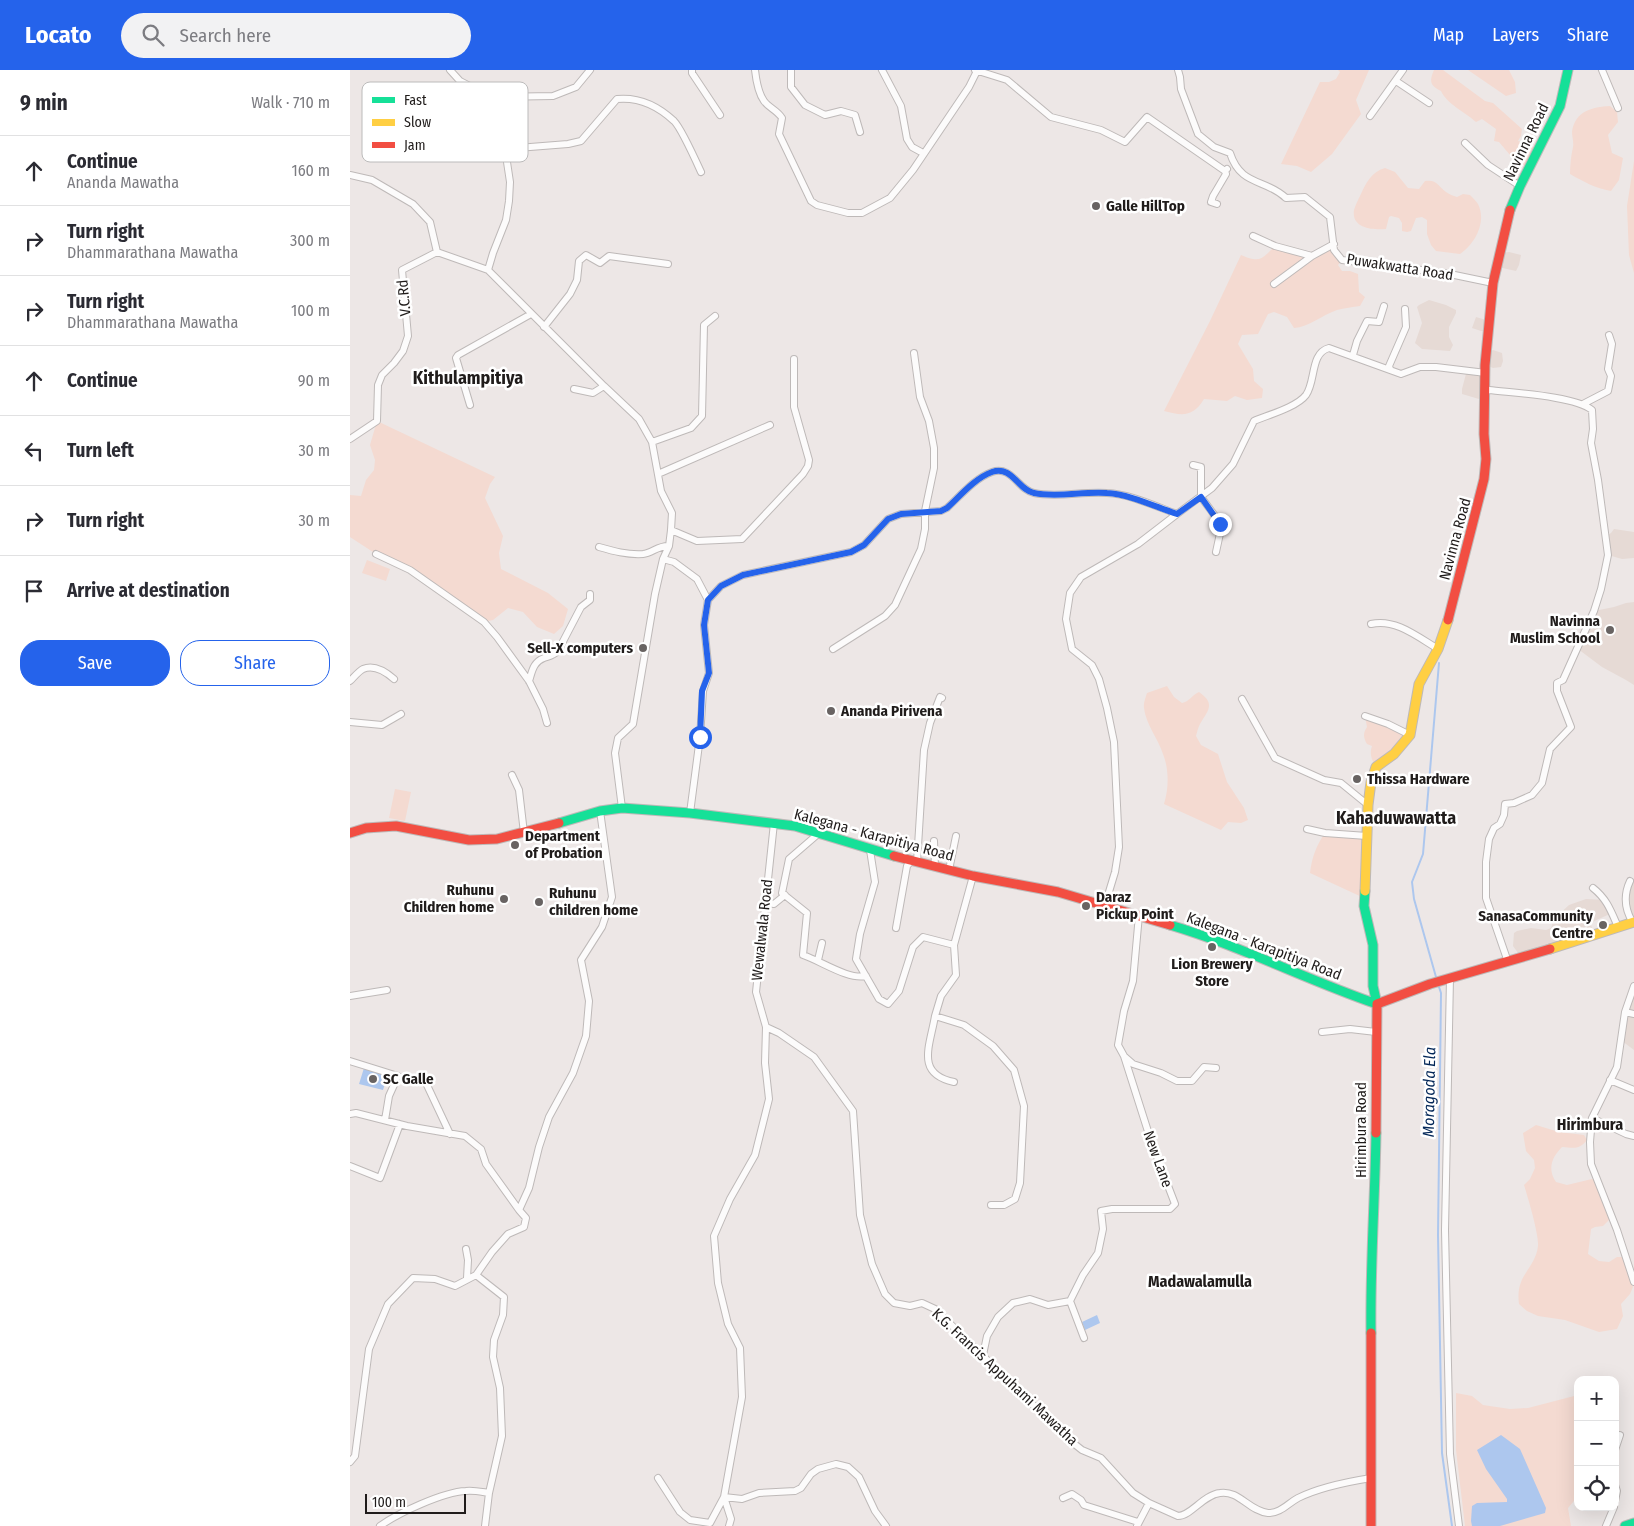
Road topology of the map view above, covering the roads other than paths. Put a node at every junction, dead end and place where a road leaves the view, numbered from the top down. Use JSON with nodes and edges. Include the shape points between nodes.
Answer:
{"nodes":[{"id":1,"x":450,"y":70,"type":"edge"},
{"id":2,"x":590,"y":70,"type":"edge"},
{"id":3,"x":692,"y":70,"type":"edge"},
{"id":4,"x":755,"y":70,"type":"edge"},
{"id":5,"x":791,"y":70,"type":"edge"},
{"id":6,"x":882,"y":70,"type":"edge"},
{"id":7,"x":1178,"y":70,"type":"edge"},
{"id":8,"x":1403,"y":70,"type":"edge"},
{"id":9,"x":1568,"y":70,"type":"edge"},
{"id":10,"x":1602,"y":70,"type":"edge"},
{"id":11,"x":976,"y":71,"type":"edge"},
{"id":12,"x":462,"y":82,"type":"edge"},
{"id":13,"x":1396,"y":82,"type":"junction"},
{"id":14,"x":528,"y":96,"type":"edge"},
{"id":15,"x":1429,"y":103,"type":"dead end"},
{"id":16,"x":1618,"y":108,"type":"dead end"},
{"id":17,"x":720,"y":115,"type":"dead end"},
{"id":18,"x":1370,"y":116,"type":"dead end"},
{"id":19,"x":860,"y":132,"type":"dead end"},
{"id":20,"x":1465,"y":143,"type":"dead end"},
{"id":21,"x":528,"y":147,"type":"edge"},
{"id":22,"x":923,"y":153,"type":"junction"},
{"id":23,"x":507,"y":162,"type":"edge"},
{"id":24,"x":1234,"y":164,"type":"junction"},
{"id":25,"x":1225,"y":170,"type":"junction"},
{"id":26,"x":701,"y":172,"type":"dead end"},
{"id":27,"x":350,"y":175,"type":"edge"},
{"id":28,"x":1520,"y":186,"type":"junction"},
{"id":29,"x":1217,"y":204,"type":"dead end"},
{"id":30,"x":1253,"y":236,"type":"dead end"},
{"id":31,"x":1334,"y":244,"type":"junction"},
{"id":32,"x":437,"y":252,"type":"junction"},
{"id":33,"x":1312,"y":256,"type":"junction"},
{"id":34,"x":668,"y":264,"type":"dead end"},
{"id":35,"x":488,"y":270,"type":"junction"},
{"id":36,"x":1274,"y":284,"type":"dead end"},
{"id":37,"x":1493,"y":284,"type":"junction"},
{"id":38,"x":1384,"y":306,"type":"dead end"},
{"id":39,"x":1405,"y":309,"type":"dead end"},
{"id":40,"x":531,"y":314,"type":"junction"},
{"id":41,"x":714,"y":316,"type":"dead end"},
{"id":42,"x":544,"y":327,"type":"junction"},
{"id":43,"x":1609,"y":335,"type":"dead end"},
{"id":44,"x":914,"y":353,"type":"dead end"},
{"id":45,"x":1353,"y":355,"type":"junction"},
{"id":46,"x":794,"y":359,"type":"dead end"},
{"id":47,"x":1390,"y":370,"type":"junction"},
{"id":48,"x":1486,"y":373,"type":"junction"},
{"id":49,"x":604,"y":386,"type":"junction"},
{"id":50,"x":574,"y":389,"type":"dead end"},
{"id":51,"x":1485,"y":391,"type":"junction"},
{"id":52,"x":1583,"y":404,"type":"junction"},
{"id":53,"x":470,"y":405,"type":"dead end"},
{"id":54,"x":770,"y":425,"type":"dead end"},
{"id":55,"x":350,"y":439,"type":"edge"},
{"id":56,"x":652,"y":442,"type":"junction"},
{"id":57,"x":1193,"y":465,"type":"dead end"},
{"id":58,"x":658,"y":474,"type":"junction"},
{"id":59,"x":1201,"y":497,"type":"junction"},
{"id":60,"x":925,"y":511,"type":"junction"},
{"id":61,"x":1177,"y":514,"type":"junction"},
{"id":62,"x":671,"y":530,"type":"junction"},
{"id":63,"x":669,"y":546,"type":"junction"},
{"id":64,"x":599,"y":547,"type":"dead end"},
{"id":65,"x":1216,"y":552,"type":"dead end"},
{"id":66,"x":376,"y":554,"type":"dead end"},
{"id":67,"x":663,"y":559,"type":"junction"},
{"id":68,"x":590,"y":594,"type":"dead end"},
{"id":69,"x":708,"y":600,"type":"junction"},
{"id":70,"x":1371,"y":624,"type":"dead end"},
{"id":71,"x":833,"y":649,"type":"dead end"},
{"id":72,"x":1438,"y":649,"type":"junction"},
{"id":73,"x":394,"y":679,"type":"dead end"},
{"id":74,"x":350,"y":680,"type":"edge"},
{"id":75,"x":529,"y":681,"type":"junction"},
{"id":76,"x":942,"y":698,"type":"dead end"},
{"id":77,"x":1242,"y":699,"type":"dead end"},
{"id":78,"x":401,"y":714,"type":"dead end"},
{"id":79,"x":1365,"y":716,"type":"dead end"},
{"id":80,"x":350,"y":722,"type":"edge"},
{"id":81,"x":547,"y":723,"type":"dead end"},
{"id":82,"x":1410,"y":735,"type":"junction"},
{"id":83,"x":512,"y":775,"type":"dead end"},
{"id":84,"x":1368,"y":805,"type":"junction"},
{"id":85,"x":622,"y":808,"type":"junction"},
{"id":86,"x":600,"y":811,"type":"junction"},
{"id":87,"x":690,"y":813,"type":"junction"},
{"id":88,"x":774,"y":823,"type":"junction"},
{"id":89,"x":1307,"y":829,"type":"dead end"},
{"id":90,"x":350,"y":833,"type":"edge"},
{"id":91,"x":524,"y":833,"type":"junction"},
{"id":92,"x":818,"y":834,"type":"junction"},
{"id":93,"x":956,"y":836,"type":"dead end"},
{"id":94,"x":1367,"y":836,"type":"junction"},
{"id":95,"x":934,"y":841,"type":"dead end"},
{"id":96,"x":870,"y":850,"type":"junction"},
{"id":97,"x":915,"y":861,"type":"junction"},
{"id":98,"x":935,"y":866,"type":"junction"},
{"id":99,"x":949,"y":870,"type":"junction"},
{"id":100,"x":973,"y":876,"type":"junction"},
{"id":101,"x":1630,"y":881,"type":"dead end"},
{"id":102,"x":1593,"y":888,"type":"dead end"},
{"id":103,"x":785,"y":895,"type":"junction"},
{"id":104,"x":765,"y":903,"type":"junction"},
{"id":105,"x":1106,"y":905,"type":"junction"},
{"id":106,"x":1139,"y":915,"type":"junction"},
{"id":107,"x":1634,"y":922,"type":"edge"},
{"id":108,"x":1618,"y":927,"type":"junction"},
{"id":109,"x":896,"y":928,"type":"dead end"},
{"id":110,"x":822,"y":943,"type":"dead end"},
{"id":111,"x":954,"y":945,"type":"junction"},
{"id":112,"x":818,"y":960,"type":"junction"},
{"id":113,"x":1508,"y":962,"type":"junction"},
{"id":114,"x":866,"y":976,"type":"junction"},
{"id":115,"x":1447,"y":979,"type":"junction"},
{"id":116,"x":1634,"y":986,"type":"edge"},
{"id":117,"x":388,"y":990,"type":"dead end"},
{"id":118,"x":350,"y":996,"type":"edge"},
{"id":119,"x":1377,"y":1004,"type":"junction"},
{"id":120,"x":1625,"y":1012,"type":"junction"},
{"id":121,"x":1634,"y":1014,"type":"edge"},
{"id":122,"x":936,"y":1016,"type":"junction"},
{"id":123,"x":766,"y":1028,"type":"junction"},
{"id":124,"x":1322,"y":1032,"type":"dead end"},
{"id":125,"x":1376,"y":1032,"type":"junction"},
{"id":126,"x":1124,"y":1056,"type":"junction"},
{"id":127,"x":350,"y":1061,"type":"edge"},
{"id":128,"x":1216,"y":1068,"type":"dead end"},
{"id":129,"x":1610,"y":1080,"type":"junction"},
{"id":130,"x":954,"y":1082,"type":"dead end"},
{"id":131,"x":426,"y":1083,"type":"dead end"},
{"id":132,"x":1634,"y":1090,"type":"edge"},
{"id":133,"x":350,"y":1114,"type":"edge"},
{"id":134,"x":1592,"y":1118,"type":"junction"},
{"id":135,"x":385,"y":1120,"type":"junction"},
{"id":136,"x":400,"y":1124,"type":"junction"},
{"id":137,"x":450,"y":1134,"type":"junction"},
{"id":138,"x":1634,"y":1136,"type":"edge"},
{"id":139,"x":350,"y":1166,"type":"edge"},
{"id":140,"x":991,"y":1205,"type":"dead end"},
{"id":141,"x":519,"y":1210,"type":"junction"},
{"id":142,"x":466,"y":1249,"type":"dead end"},
{"id":143,"x":476,"y":1275,"type":"junction"},
{"id":144,"x":467,"y":1278,"type":"junction"},
{"id":145,"x":1634,"y":1282,"type":"edge"},
{"id":146,"x":1070,"y":1301,"type":"junction"},
{"id":147,"x":1084,"y":1338,"type":"dead end"},
{"id":148,"x":984,"y":1355,"type":"junction"},
{"id":149,"x":1620,"y":1435,"type":"dead end"},
{"id":150,"x":1619,"y":1438,"type":"edge"},
{"id":151,"x":350,"y":1462,"type":"edge"},
{"id":152,"x":658,"y":1478,"type":"dead end"},
{"id":153,"x":1371,"y":1478,"type":"junction"},
{"id":154,"x":489,"y":1493,"type":"junction"},
{"id":155,"x":724,"y":1497,"type":"junction"},
{"id":156,"x":1063,"y":1498,"type":"dead end"},
{"id":157,"x":1149,"y":1503,"type":"junction"},
{"id":158,"x":1612,"y":1511,"type":"edge"},
{"id":159,"x":1634,"y":1523,"type":"edge"},
{"id":160,"x":1137,"y":1524,"type":"edge"},
{"id":161,"x":380,"y":1526,"type":"edge"},
{"id":162,"x":485,"y":1526,"type":"edge"},
{"id":163,"x":729,"y":1526,"type":"edge"},
{"id":164,"x":886,"y":1526,"type":"edge"},
{"id":165,"x":1371,"y":1526,"type":"edge"},
{"id":166,"x":1458,"y":1526,"type":"edge"},
{"id":167,"x":1606,"y":1526,"type":"edge"},
{"id":168,"x":1625,"y":1526,"type":"edge"}],
"edges":[{"from":1,"to":12,"type":"street"},
{"from":2,"to":14,"type":"street","via":[[576,87],[554,96]]},
{"from":3,"to":17,"type":"street"},
{"from":4,"to":22,"type":"street","via":[[764,102],[778,111],[782,118],[778,134],[811,201],[816,205],[862,213],[890,198]]},
{"from":5,"to":19,"type":"street","via":[[791,87],[805,105],[826,115],[841,111],[855,115]]},
{"from":6,"to":22,"type":"street","via":[[901,106],[908,139],[912,147]]},
{"from":7,"to":24,"type":"street","name":"Puwakwatta Road","via":[[1181,89],[1198,134],[1214,147],[1230,153]]},
{"from":8,"to":13,"type":"street"},
{"from":9,"to":28,"type":"main road","name":"Navinna Road","via":[[1560,106]]},
{"from":10,"to":16,"type":"street"},
{"from":11,"to":22,"type":"street","via":[[969,87]]},
{"from":11,"to":25,"type":"street","via":[[1007,80],[1051,117],[1100,130],[1125,142],[1147,117]]},
{"from":13,"to":15,"type":"street"},
{"from":13,"to":18,"type":"street"},
{"from":20,"to":28,"type":"street","via":[[1488,165]]},
{"from":21,"to":26,"type":"street","via":[[581,141],[617,99],[626,98],[646,102],[675,122]]},
{"from":23,"to":35,"type":"street","via":[[510,182],[506,220]]},
{"from":24,"to":25,"type":"street"},
{"from":24,"to":31,"type":"street","name":"Puwakwatta Road","via":[[1248,179],[1286,198],[1305,197],[1330,217]]},
{"from":25,"to":29,"type":"street","via":[[1226,174],[1211,202]]},
{"from":27,"to":32,"type":"street","via":[[372,180],[413,204],[430,222]]},
{"from":28,"to":37,"type":"main road","name":"Navinna Road","via":[[1508,215]]},
{"from":30,"to":33,"type":"street"},
{"from":31,"to":33,"type":"street"},
{"from":31,"to":37,"type":"street","name":"Puwakwatta Road","via":[[1334,250],[1342,260]]},
{"from":32,"to":35,"type":"street"},
{"from":32,"to":55,"type":"street","name":"V.C.Rd","via":[[402,270],[408,336],[403,351],[382,375],[378,385],[376,421]]},
{"from":33,"to":36,"type":"street"},
{"from":34,"to":42,"type":"street","via":[[609,256],[600,263],[586,254],[579,261],[577,280],[570,294]]},
{"from":35,"to":40,"type":"street"},
{"from":37,"to":48,"type":"main road","name":"Navinna Road"},
{"from":38,"to":45,"type":"street","via":[[1379,322],[1367,321]]},
{"from":39,"to":47,"type":"street","via":[[1406,327]]},
{"from":40,"to":42,"type":"street"},
{"from":40,"to":53,"type":"street","via":[[458,355],[456,358]]},
{"from":41,"to":56,"type":"street","via":[[704,325],[702,416],[691,428]]},
{"from":42,"to":49,"type":"street"},
{"from":43,"to":52,"type":"street","via":[[1612,344],[1608,391]]},
{"from":44,"to":60,"type":"street","via":[[920,397],[929,420],[934,448],[934,468]]},
{"from":45,"to":47,"type":"street"},
{"from":45,"to":59,"type":"street","via":[[1324,349],[1319,354],[1308,392],[1302,400],[1254,421],[1233,464]]},
{"from":46,"to":62,"type":"street","via":[[794,407],[809,460],[804,474],[742,539],[698,541]]},
{"from":47,"to":48,"type":"street","via":[[1401,374],[1420,367],[1436,367]]},
{"from":48,"to":51,"type":"main road","name":"Navinna Road"},
{"from":49,"to":50,"type":"street","via":[[593,393]]},
{"from":49,"to":56,"type":"street","via":[[639,419]]},
{"from":51,"to":52,"type":"street","via":[[1529,394]]},
{"from":51,"to":72,"type":"main road","name":"Navinna Road","via":[[1484,479]]},
{"from":52,"to":113,"type":"street","via":[[1592,410],[1594,429],[1591,443],[1608,551],[1601,589],[1578,649],[1563,680],[1558,683],[1557,691],[1571,727],[1550,750],[1542,783],[1532,795],[1505,804],[1500,824],[1488,839],[1486,898]]},
{"from":54,"to":58,"type":"street"},
{"from":56,"to":58,"type":"street"},
{"from":57,"to":59,"type":"street","via":[[1200,467]]},
{"from":58,"to":62,"type":"street","via":[[661,491],[672,513]]},
{"from":59,"to":61,"type":"street"},
{"from":59,"to":65,"type":"street","via":[[1222,529]]},
{"from":60,"to":61,"type":"street","via":[[947,508],[980,478],[993,471],[1008,472],[1031,493],[1108,493]]},
{"from":60,"to":69,"type":"street","via":[[888,519],[864,545],[851,552],[743,575],[721,586]]},
{"from":60,"to":71,"type":"street","via":[[921,549],[895,605],[885,616]]},
{"from":61,"to":105,"type":"street","via":[[1138,544],[1081,577],[1070,593],[1066,619],[1072,649],[1092,665],[1100,680],[1114,742],[1118,848]]},
{"from":62,"to":63,"type":"street"},
{"from":63,"to":64,"type":"street","via":[[644,554],[620,553]]},
{"from":63,"to":67,"type":"street"},
{"from":66,"to":75,"type":"street","via":[[410,570],[484,622]]},
{"from":67,"to":69,"type":"street","via":[[674,562],[697,579]]},
{"from":67,"to":85,"type":"street","via":[[633,724],[618,738],[615,753]]},
{"from":68,"to":75,"type":"street","via":[[590,600],[581,607],[558,651],[534,666]]},
{"from":69,"to":87,"type":"street","via":[[704,625],[709,673],[702,691],[700,737]]},
{"from":70,"to":72,"type":"street","via":[[1385,622],[1402,628]]},
{"from":72,"to":82,"type":"main road","name":"Navinna Road","via":[[1419,684]]},
{"from":73,"to":74,"type":"street","via":[[377,668],[363,669]]},
{"from":75,"to":81,"type":"street"},
{"from":76,"to":97,"type":"street","via":[[930,723],[924,750]]},
{"from":77,"to":84,"type":"street","via":[[1275,758],[1324,780],[1341,783]]},
{"from":78,"to":80,"type":"street","via":[[382,725]]},
{"from":79,"to":82,"type":"street"},
{"from":82,"to":84,"type":"main road","via":[[1394,754],[1376,767]]},
{"from":83,"to":91,"type":"street","via":[[519,790]]},
{"from":84,"to":94,"type":"main road"},
{"from":85,"to":86,"type":"main road","name":"Kalegana - Karapitiya Road"},
{"from":85,"to":87,"type":"main road","name":"Kalegana - Karapitiya Road"},
{"from":86,"to":91,"type":"main road","name":"Kalegana - Karapitiya Road"},
{"from":86,"to":141,"type":"street","via":[[612,896],[602,927],[581,960],[589,1001],[586,1036],[573,1073],[549,1117],[529,1188]]},
{"from":87,"to":88,"type":"main road","name":"Kalegana - Karapitiya Road"},
{"from":88,"to":92,"type":"main road","name":"Kalegana - Karapitiya Road"},
{"from":88,"to":104,"type":"street","name":"Wewalwala Road"},
{"from":89,"to":94,"type":"street"},
{"from":90,"to":91,"type":"main road","name":"Kalegana - Karapitiya Road","via":[[366,828],[396,826],[469,840],[497,839]]},
{"from":92,"to":96,"type":"main road","name":"Kalegana - Karapitiya Road"},
{"from":92,"to":103,"type":"street","via":[[790,859],[782,892]]},
{"from":93,"to":99,"type":"street"},
{"from":94,"to":119,"type":"main road","via":[[1364,906],[1374,945],[1373,986]]},
{"from":95,"to":98,"type":"street"},
{"from":96,"to":97,"type":"main road","name":"Kalegana - Karapitiya Road"},
{"from":96,"to":114,"type":"street","via":[[874,882],[856,959]]},
{"from":97,"to":98,"type":"main road","name":"Kalegana - Karapitiya Road"},
{"from":97,"to":109,"type":"street","via":[[907,866]]},
{"from":98,"to":99,"type":"main road","name":"Kalegana - Karapitiya Road"},
{"from":99,"to":100,"type":"main road","name":"Kalegana - Karapitiya Road"},
{"from":100,"to":105,"type":"main road","name":"Kalegana - Karapitiya Road"},
{"from":100,"to":111,"type":"street"},
{"from":101,"to":107,"type":"street","via":[[1625,898],[1627,912]]},
{"from":102,"to":108,"type":"street","via":[[1610,906]]},
{"from":103,"to":104,"type":"street","via":[[774,904]]},
{"from":103,"to":112,"type":"street","via":[[807,913],[803,955]]},
{"from":104,"to":123,"type":"street","name":"Wewalwala Road","via":[[756,992]]},
{"from":105,"to":106,"type":"main road","name":"Kalegana - Karapitiya Road"},
{"from":106,"to":119,"type":"main road","name":"Kalegana - Karapitiya Road","via":[[1197,933]]},
{"from":106,"to":126,"type":"street","name":"New Lane","via":[[1132,981],[1118,1045]]},
{"from":107,"to":108,"type":"main road"},
{"from":108,"to":113,"type":"main road"},
{"from":110,"to":112,"type":"street"},
{"from":111,"to":114,"type":"street","via":[[923,936],[913,947],[899,991],[888,1004],[879,999]]},
{"from":111,"to":122,"type":"street","via":[[956,975],[941,996]]},
{"from":112,"to":114,"type":"street","via":[[842,972]]},
{"from":113,"to":115,"type":"main road"},
{"from":115,"to":119,"type":"main road"},
{"from":115,"to":166,"type":"street","via":[[1445,1240],[1450,1454]]},
{"from":116,"to":120,"type":"street"},
{"from":117,"to":118,"type":"street"},
{"from":119,"to":125,"type":"main road","name":"Hirimbura Road"},
{"from":120,"to":121,"type":"street"},
{"from":120,"to":129,"type":"street","via":[[1617,1067]]},
{"from":122,"to":130,"type":"street","via":[[927,1062],[931,1072]]},
{"from":122,"to":140,"type":"street","via":[[964,1025],[993,1046],[1014,1070],[1024,1106],[1020,1183],[1015,1199],[1004,1205]]},
{"from":123,"to":148,"type":"street","name":"K.G. Francis Appuhami Mawatha","via":[[814,1057],[853,1111],[860,1215],[872,1264],[885,1294],[894,1303],[922,1304],[935,1309]]},
{"from":123,"to":155,"type":"street","name":"Wewalwala Road","via":[[769,1099],[755,1155],[714,1236],[718,1283],[728,1324],[740,1348],[742,1397]]},
{"from":124,"to":125,"type":"street","via":[[1350,1029]]},
{"from":125,"to":153,"type":"main road","name":"Hirimbura Road","via":[[1370,1290]]},
{"from":126,"to":128,"type":"street","via":[[1133,1064],[1177,1081],[1192,1081],[1204,1067]]},
{"from":126,"to":146,"type":"street","name":"New Lane","via":[[1175,1204],[1170,1209],[1101,1211],[1103,1229],[1098,1253]]},
{"from":127,"to":135,"type":"street","via":[[398,1076],[389,1096]]},
{"from":129,"to":132,"type":"street"},
{"from":129,"to":134,"type":"street"},
{"from":131,"to":137,"type":"street"},
{"from":133,"to":135,"type":"street"},
{"from":134,"to":138,"type":"street"},
{"from":134,"to":145,"type":"street","via":[[1591,1164]]},
{"from":135,"to":136,"type":"street"},
{"from":136,"to":137,"type":"street"},
{"from":136,"to":139,"type":"street","via":[[380,1178]]},
{"from":137,"to":141,"type":"street","via":[[465,1136],[481,1149],[486,1164]]},
{"from":141,"to":143,"type":"street","via":[[526,1218],[524,1227],[508,1234]]},
{"from":142,"to":144,"type":"street"},
{"from":143,"to":144,"type":"street"},
{"from":143,"to":154,"type":"street","via":[[504,1297],[505,1306],[494,1340],[493,1357],[500,1388],[502,1436]]},
{"from":144,"to":151,"type":"street","via":[[454,1286],[435,1279],[413,1278],[388,1304],[369,1349],[355,1456]]},
{"from":146,"to":147,"type":"street"},
{"from":146,"to":148,"type":"street","via":[[1048,1305],[1030,1299],[1013,1303],[998,1317],[987,1336]]},
{"from":148,"to":157,"type":"street","name":"K.G. Francis Appuhami Mawatha","via":[[1015,1390],[1068,1439],[1082,1450],[1101,1458],[1133,1493]]},
{"from":149,"to":150,"type":"street"},
{"from":152,"to":155,"type":"street","via":[[680,1512],[690,1520],[710,1523]]},
{"from":153,"to":157,"type":"street","name":"K.G. Francis Appuhami Mawatha","via":[[1313,1492],[1296,1499],[1281,1511],[1269,1513],[1228,1493],[1211,1494],[1182,1516]]},
{"from":153,"to":165,"type":"main road","name":"Hirimbura Road"},
{"from":154,"to":161,"type":"street","via":[[466,1490],[450,1494],[392,1517]]},
{"from":154,"to":162,"type":"street"},
{"from":155,"to":163,"type":"street","name":"Wewalwala Road","via":[[731,1519]]},
{"from":155,"to":164,"type":"street","via":[[742,1499],[759,1493],[795,1491],[818,1469],[836,1464],[848,1467],[859,1477]]},
{"from":156,"to":160,"type":"street","via":[[1072,1494],[1084,1505]]},
{"from":157,"to":160,"type":"street"},
{"from":158,"to":167,"type":"street"},
{"from":159,"to":168,"type":"main road"}]}
